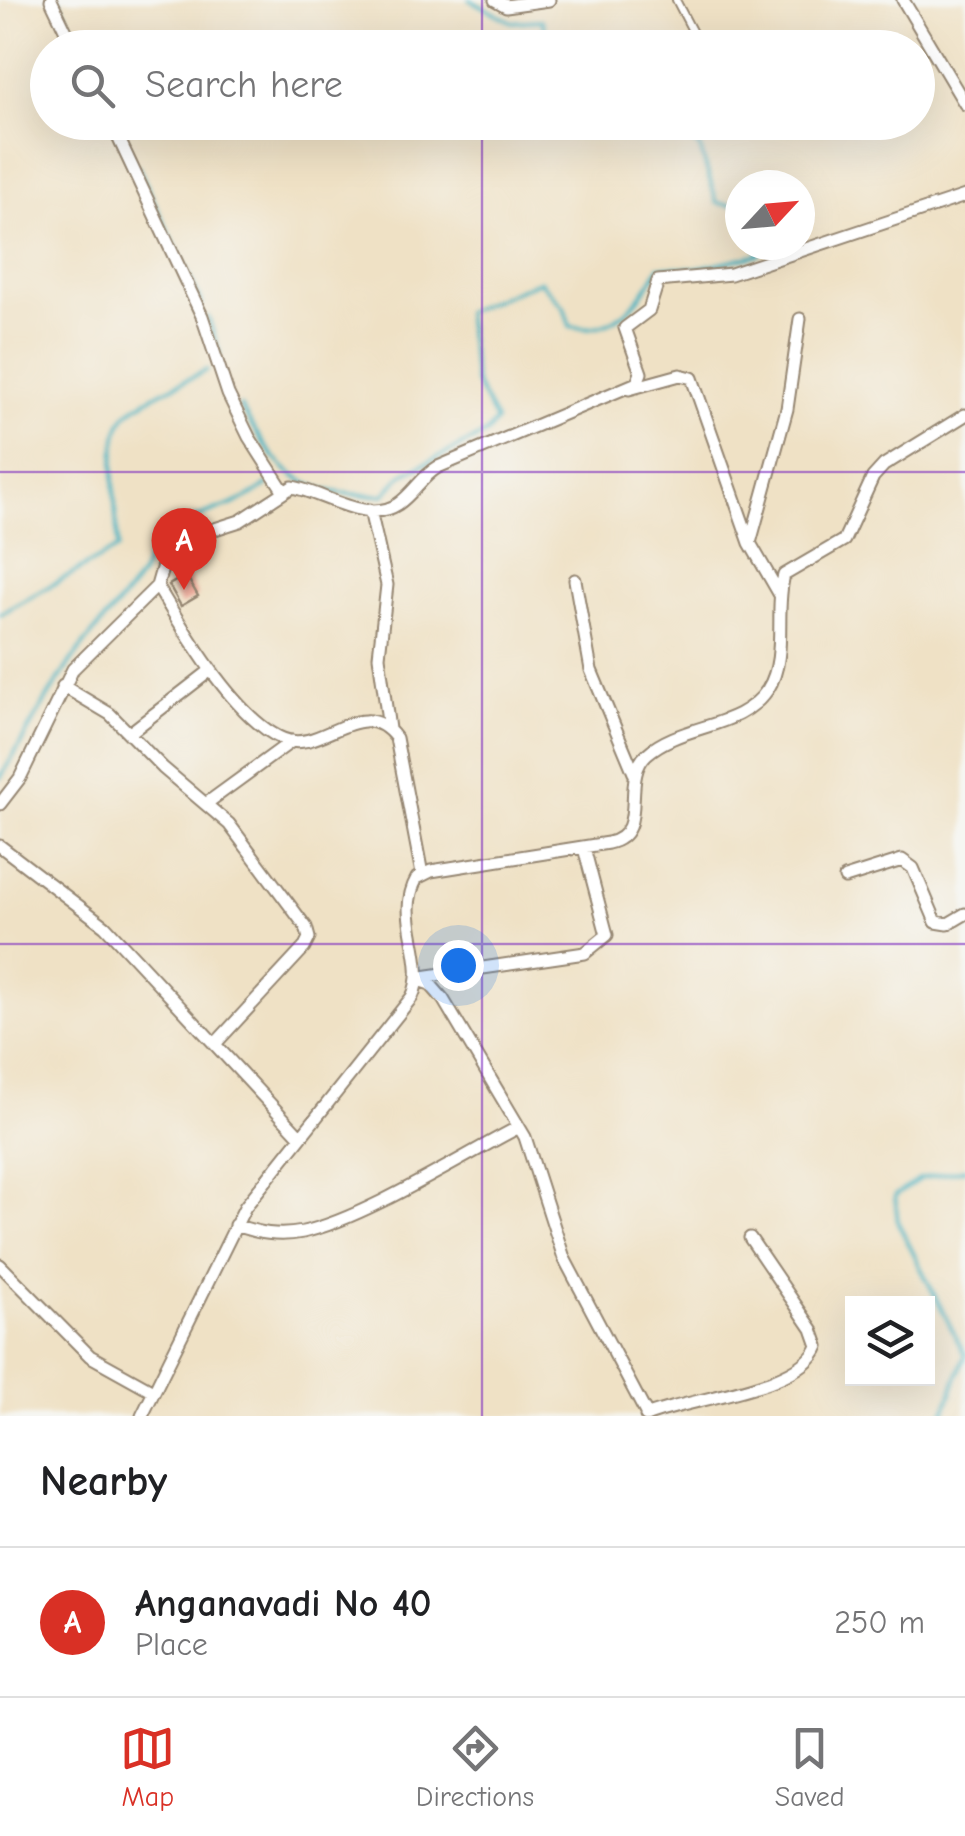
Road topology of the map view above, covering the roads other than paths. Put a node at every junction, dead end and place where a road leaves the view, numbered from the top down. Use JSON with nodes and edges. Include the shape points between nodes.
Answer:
{"nodes":[{"id":1,"x":51,"y":0,"type":"edge"},
{"id":2,"x":495,"y":0,"type":"edge"},
{"id":3,"x":549,"y":0,"type":"edge"},
{"id":4,"x":676,"y":0,"type":"edge"},
{"id":5,"x":903,"y":0,"type":"edge"},
{"id":6,"x":65,"y":30,"type":"edge"},
{"id":7,"x":692,"y":30,"type":"edge"},
{"id":8,"x":921,"y":30,"type":"edge"},
{"id":9,"x":935,"y":54,"type":"edge"},
{"id":10,"x":965,"y":104,"type":"edge"},
{"id":11,"x":119,"y":140,"type":"edge"},
{"id":12,"x":965,"y":196,"type":"edge"},
{"id":13,"x":800,"y":319,"type":"dead end"},
{"id":14,"x":629,"y":389,"type":"junction"},
{"id":15,"x":965,"y":415,"type":"edge"},
{"id":16,"x":284,"y":490,"type":"junction"},
{"id":17,"x":370,"y":510,"type":"junction"},
{"id":18,"x":750,"y":543,"type":"junction"},
{"id":19,"x":575,"y":580,"type":"dead end"},
{"id":20,"x":157,"y":586,"type":"junction"},
{"id":21,"x":780,"y":596,"type":"junction"},
{"id":22,"x":211,"y":670,"type":"junction"},
{"id":23,"x":63,"y":686,"type":"junction"},
{"id":24,"x":389,"y":729,"type":"junction"},
{"id":25,"x":130,"y":732,"type":"junction"},
{"id":26,"x":292,"y":741,"type":"junction"},
{"id":27,"x":634,"y":773,"type":"junction"},
{"id":28,"x":0,"y":804,"type":"edge"},
{"id":29,"x":207,"y":804,"type":"junction"},
{"id":30,"x":0,"y":846,"type":"edge"},
{"id":31,"x":584,"y":848,"type":"junction"},
{"id":32,"x":422,"y":874,"type":"junction"},
{"id":33,"x":845,"y":878,"type":"dead end"},
{"id":34,"x":965,"y":914,"type":"edge"},
{"id":35,"x":417,"y":978,"type":"junction"},
{"id":36,"x":216,"y":1044,"type":"junction"},
{"id":37,"x":519,"y":1127,"type":"junction"},
{"id":38,"x":300,"y":1136,"type":"junction"},
{"id":39,"x":235,"y":1225,"type":"junction"},
{"id":40,"x":750,"y":1238,"type":"dead end"},
{"id":41,"x":0,"y":1265,"type":"edge"},
{"id":42,"x":154,"y":1391,"type":"junction"},
{"id":43,"x":142,"y":1416,"type":"edge"},
{"id":44,"x":647,"y":1416,"type":"edge"}],
"edges":[{"from":1,"to":6,"type":"street"},
{"from":2,"to":3,"type":"street","via":[[506,6]]},
{"from":4,"to":7,"type":"lane"},
{"from":5,"to":8,"type":"street"},
{"from":9,"to":10,"type":"street"},
{"from":11,"to":16,"type":"street","via":[[202,316],[228,394]]},
{"from":12,"to":14,"type":"street","via":[[730,274],[658,281],[650,310],[625,328],[641,373]]},
{"from":13,"to":18,"type":"street","via":[[787,409]]},
{"from":14,"to":17,"type":"street","via":[[438,466],[398,504]]},
{"from":14,"to":18,"type":"street","via":[[680,375],[692,378]]},
{"from":15,"to":21,"type":"street","via":[[878,470],[844,540],[788,571]]},
{"from":16,"to":17,"type":"street","via":[[306,489]]},
{"from":16,"to":20,"type":"street","via":[[240,521],[180,540],[167,551]]},
{"from":17,"to":24,"type":"street","via":[[387,585],[379,656]]},
{"from":18,"to":21,"type":"street"},
{"from":19,"to":27,"type":"street","via":[[591,670]]},
{"from":20,"to":22,"type":"street"},
{"from":20,"to":23,"type":"street","via":[[92,646]]},
{"from":21,"to":27,"type":"street","via":[[776,667],[766,691],[750,708],[649,752]]},
{"from":22,"to":25,"type":"street"},
{"from":22,"to":26,"type":"street","via":[[260,721]]},
{"from":23,"to":25,"type":"street"},
{"from":23,"to":28,"type":"street","via":[[20,778]]},
{"from":24,"to":26,"type":"street","via":[[366,720]]},
{"from":24,"to":32,"type":"street"},
{"from":25,"to":29,"type":"street"},
{"from":26,"to":29,"type":"street"},
{"from":27,"to":31,"type":"street","via":[[630,830],[616,842]]},
{"from":29,"to":36,"type":"street","via":[[309,933],[304,948]]},
{"from":30,"to":36,"type":"street","via":[[106,926]]},
{"from":31,"to":32,"type":"street"},
{"from":31,"to":35,"type":"street","via":[[607,935],[596,948]]},
{"from":32,"to":35,"type":"street","via":[[406,908]]},
{"from":33,"to":34,"type":"street","via":[[902,860],[913,868],[936,922],[948,924]]},
{"from":35,"to":37,"type":"street","via":[[444,998]]},
{"from":35,"to":38,"type":"street","via":[[412,997]]},
{"from":36,"to":38,"type":"street"},
{"from":37,"to":39,"type":"street","via":[[328,1224],[284,1234]]},
{"from":37,"to":44,"type":"street","via":[[564,1258]]},
{"from":38,"to":39,"type":"street"},
{"from":39,"to":42,"type":"street"},
{"from":40,"to":44,"type":"street","via":[[812,1329],[818,1346],[811,1362]]},
{"from":41,"to":42,"type":"street","via":[[90,1356]]},
{"from":42,"to":43,"type":"street"}]}
